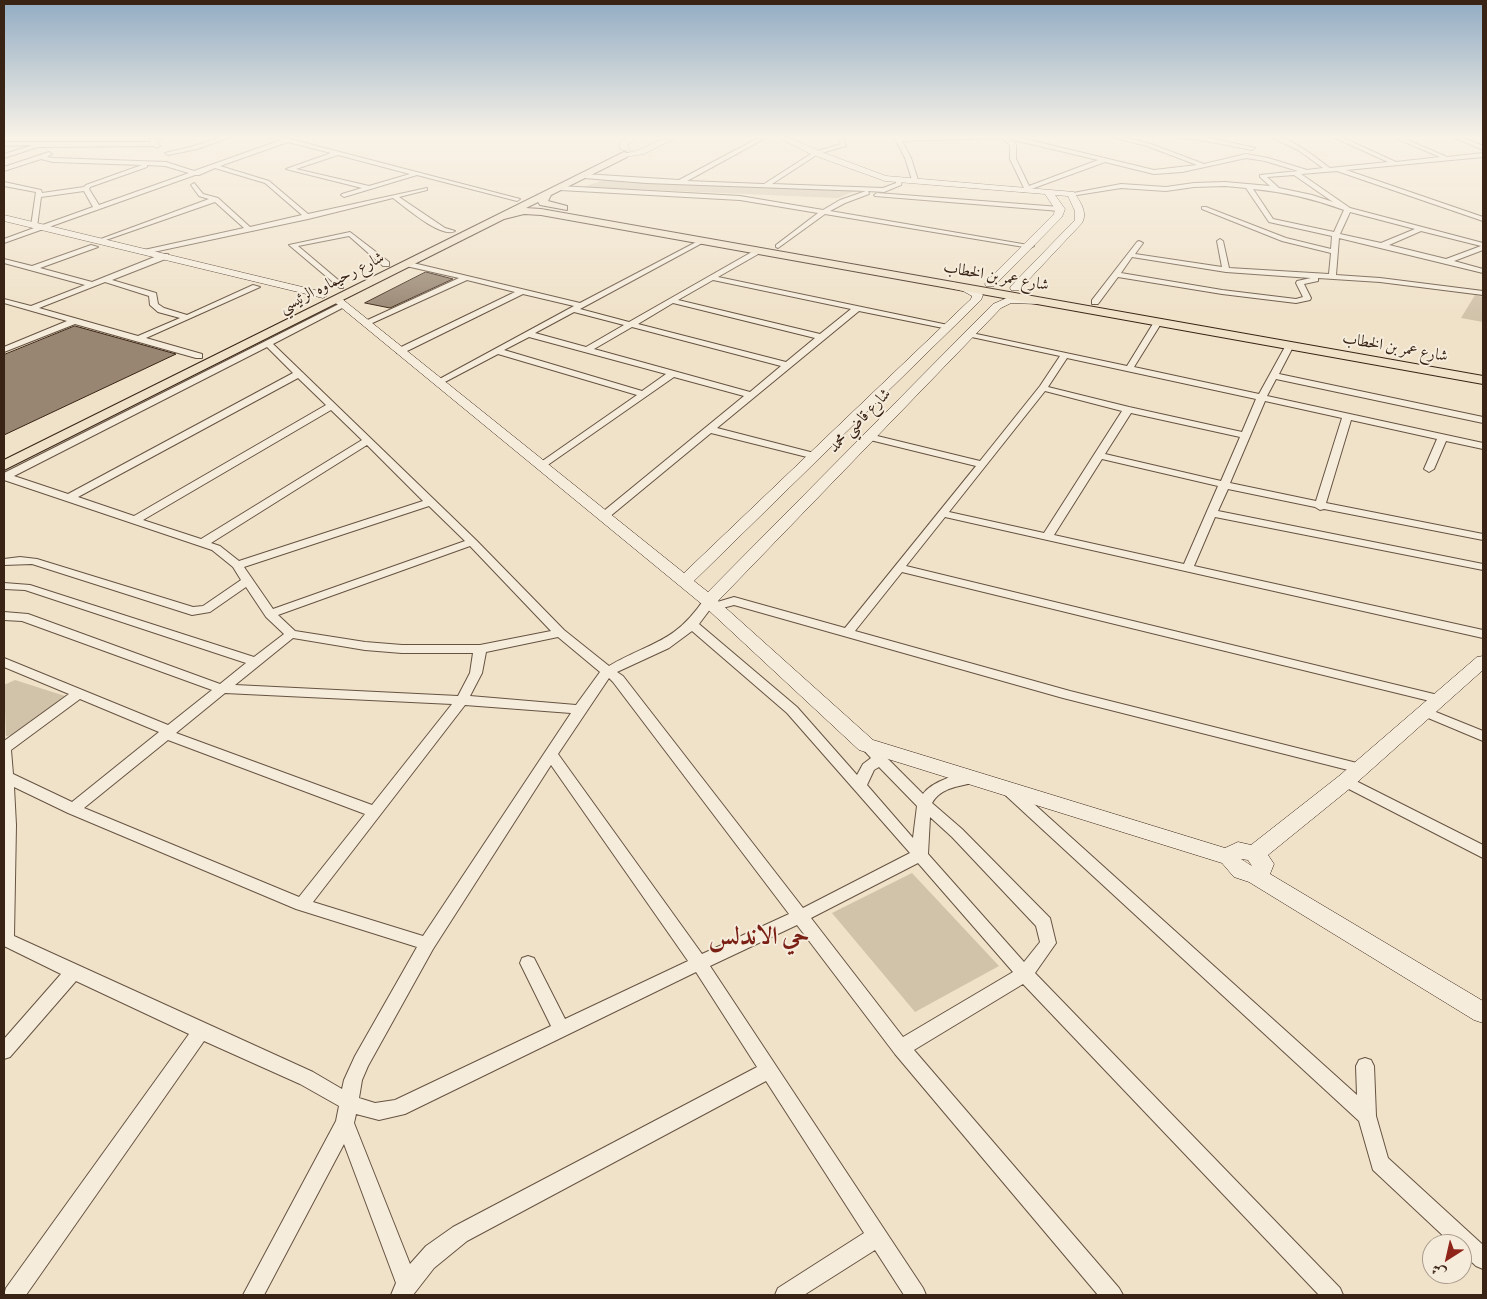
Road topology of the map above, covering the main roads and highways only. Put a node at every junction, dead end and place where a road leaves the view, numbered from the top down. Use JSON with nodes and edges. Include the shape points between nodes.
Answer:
{"nodes":[{"id":1,"x":525,"y":196,"type":"edge"},
{"id":2,"x":552,"y":196,"type":"edge"},
{"id":3,"x":547,"y":200,"type":"junction"},
{"id":4,"x":536,"y":212,"type":"junction"},
{"id":5,"x":504,"y":216,"type":"junction"},
{"id":6,"x":630,"y":224,"type":"junction"},
{"id":7,"x":411,"y":257,"type":"junction"},
{"id":8,"x":836,"y":261,"type":"junction"},
{"id":9,"x":340,"y":297,"type":"junction"},
{"id":10,"x":1231,"y":331,"type":"junction"},
{"id":11,"x":1346,"y":351,"type":"junction"},
{"id":12,"x":199,"y":356,"type":"joint"},
{"id":13,"x":1483,"y":371,"type":"edge"},
{"id":14,"x":1483,"y":380,"type":"edge"},
{"id":15,"x":4,"y":452,"type":"edge"},
{"id":16,"x":4,"y":473,"type":"edge"}],
"edges":[{"from":1,"to":7,"type":"main road","name":"شارع رحيماوه الرئيسي","via":[[452,231]]},
{"from":2,"to":3,"type":"main road","name":"شارع رحيماوه الرئيسي"},
{"from":3,"to":4,"type":"main road","via":[[533,208]]},
{"from":3,"to":5,"type":"main road","name":"شارع رحيماوه الرئيسي"},
{"from":3,"to":6,"type":"main road","name":"شارع عمر بن الخطاب"},
{"from":4,"to":5,"type":"main road","name":"شارع عمر بن الخطاب"},
{"from":4,"to":6,"type":"main road","name":"شارع عمر بن الخطاب"},
{"from":5,"to":7,"type":"main road","name":"شارع رحيماوه الرئيسي","via":[[435,251]]},
{"from":6,"to":8,"type":"main road","name":"شارع عمر بن الخطاب","via":[[757,251]]},
{"from":6,"to":8,"type":"main road","name":"شارع عمر بن الخطاب","via":[[778,246]]},
{"from":7,"to":9,"type":"main road","name":"شارع رحيماوه الرئيسي"},
{"from":7,"to":9,"type":"main road","name":"شارع رحيماوه الرئيسي","via":[[386,264]]},
{"from":8,"to":10,"type":"main road","name":"شارع عمر بن الخطاب","via":[[1095,302]]},
{"from":8,"to":10,"type":"main road","name":"شارع عمر بن الخطاب","via":[[948,285],[1158,322]]},
{"from":9,"to":12,"type":"main road","name":"شارع رحيماوه الرئيسي","via":[[310,297]]},
{"from":9,"to":16,"type":"main road","name":"شارع رحيماوه الرئيسي"},
{"from":10,"to":11,"type":"main road","name":"شارع عمر بن الخطاب"},
{"from":10,"to":11,"type":"main road","name":"شارع عمر بن الخطاب","via":[[1290,345]]},
{"from":11,"to":13,"type":"main road","name":"شارع عمر بن الخطاب"},
{"from":11,"to":14,"type":"main road","name":"شارع عمر بن الخطاب"},
{"from":12,"to":15,"type":"main road","name":"شارع رحيماوه الرئيسي"}]}
